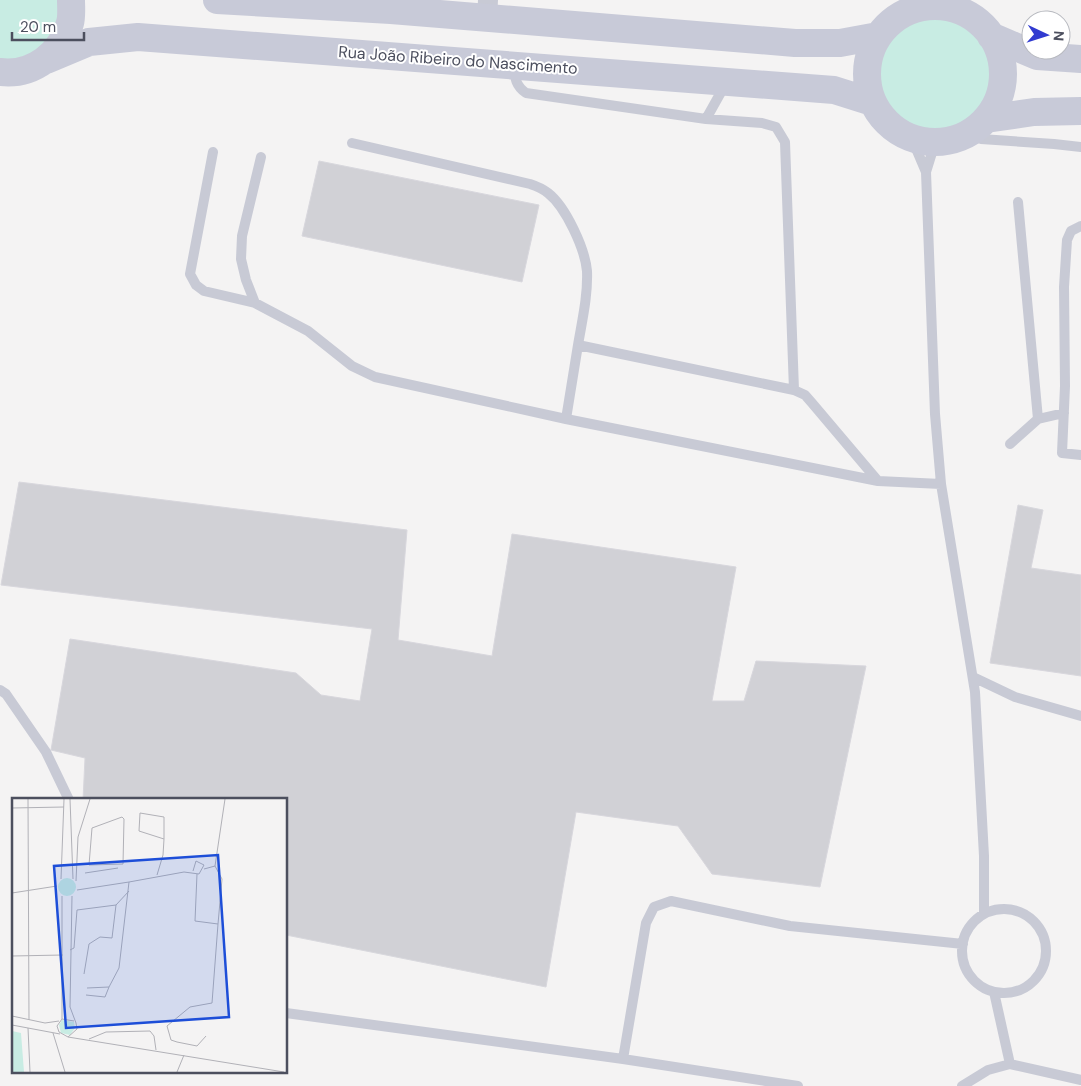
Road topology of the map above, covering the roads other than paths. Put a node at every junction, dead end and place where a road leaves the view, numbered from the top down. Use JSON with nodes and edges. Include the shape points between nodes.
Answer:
{"nodes":[{"id":1,"x":71,"y":0,"type":"edge"},
{"id":2,"x":217,"y":0,"type":"edge"},
{"id":3,"x":936,"y":3,"type":"edge"},
{"id":4,"x":488,"y":9,"type":"edge"},
{"id":5,"x":878,"y":36,"type":"junction"},
{"id":6,"x":991,"y":36,"type":"junction"},
{"id":7,"x":46,"y":60,"type":"junction"},
{"id":8,"x":1081,"y":60,"type":"edge"},
{"id":9,"x":514,"y":64,"type":"junction"},
{"id":10,"x":0,"y":72,"type":"edge"},
{"id":11,"x":727,"y":82,"type":"junction"},
{"id":12,"x":872,"y":102,"type":"junction"},
{"id":13,"x":1081,"y":111,"type":"edge"},
{"id":14,"x":706,"y":119,"type":"junction"},
{"id":15,"x":978,"y":130,"type":"junction"},
{"id":16,"x":924,"y":141,"type":"junction"},
{"id":17,"x":352,"y":143,"type":"dead end"},
{"id":18,"x":1081,"y":147,"type":"edge"},
{"id":19,"x":213,"y":152,"type":"dead end"},
{"id":20,"x":261,"y":157,"type":"dead end"},
{"id":21,"x":926,"y":172,"type":"junction"},
{"id":22,"x":1018,"y":202,"type":"dead end"},
{"id":23,"x":1081,"y":226,"type":"edge"},
{"id":24,"x":255,"y":303,"type":"junction"},
{"id":25,"x":578,"y":345,"type":"junction"},
{"id":26,"x":794,"y":390,"type":"junction"},
{"id":27,"x":1064,"y":414,"type":"junction"},
{"id":28,"x":1038,"y":418,"type":"junction"},
{"id":29,"x":566,"y":419,"type":"junction"},
{"id":30,"x":1010,"y":444,"type":"dead end"},
{"id":31,"x":1081,"y":455,"type":"edge"},
{"id":32,"x":878,"y":481,"type":"junction"},
{"id":33,"x":941,"y":484,"type":"junction"},
{"id":34,"x":973,"y":677,"type":"junction"},
{"id":35,"x":0,"y":690,"type":"edge"},
{"id":36,"x":1081,"y":716,"type":"edge"},
{"id":37,"x":68,"y":798,"type":"edge"},
{"id":38,"x":984,"y":914,"type":"junction"},
{"id":39,"x":963,"y":944,"type":"junction"},
{"id":40,"x":994,"y":992,"type":"junction"},
{"id":41,"x":288,"y":1013,"type":"edge"},
{"id":42,"x":623,"y":1059,"type":"junction"},
{"id":43,"x":1010,"y":1064,"type":"junction"},
{"id":44,"x":1081,"y":1080,"type":"edge"},
{"id":45,"x":798,"y":1086,"type":"edge"},
{"id":46,"x":962,"y":1086,"type":"edge"}],
"edges":[{"from":1,"to":7,"type":"main road","via":[[71,22],[62,43]]},
{"from":2,"to":4,"type":"main road","via":[[391,10]]},
{"from":3,"to":5,"type":"main road","via":[[899,16]]},
{"from":3,"to":6,"type":"main road","via":[[972,17]]},
{"from":4,"to":5,"type":"main road","via":[[795,43],[840,43]]},
{"from":5,"to":12,"type":"main road","via":[[870,51],[867,68]]},
{"from":6,"to":8,"type":"main road","via":[[1037,56]]},
{"from":6,"to":15,"type":"main road","via":[[1000,52],[1002,88],[996,104]]},
{"from":7,"to":9,"type":"main road","name":"Rua João Ribeiro do Nascimento","via":[[90,42],[138,37]]},
{"from":7,"to":10,"type":"main road","name":"Rua João Ribeiro do Nascimento","via":[[28,70]]},
{"from":9,"to":11,"type":"main road","name":"Rua João Ribeiro do Nascimento"},
{"from":9,"to":14,"type":"lane","via":[[515,80],[526,93]]},
{"from":11,"to":12,"type":"main road","name":"Rua João Ribeiro do Nascimento","via":[[834,90]]},
{"from":11,"to":14,"type":"lane"},
{"from":12,"to":16,"type":"main road","via":[[888,125]]},
{"from":13,"to":15,"type":"main road","via":[[1034,112]]},
{"from":14,"to":26,"type":"lane","via":[[776,127],[785,142]]},
{"from":15,"to":16,"type":"main road","via":[[953,140]]},
{"from":15,"to":18,"type":"lane"},
{"from":16,"to":21,"type":"lane"},
{"from":16,"to":21,"type":"lane"},
{"from":17,"to":25,"type":"lane","via":[[530,184],[547,192],[558,203],[576,233],[587,270]]},
{"from":19,"to":24,"type":"lane","via":[[190,274],[204,292]]},
{"from":20,"to":24,"type":"lane","via":[[242,236],[241,259]]},
{"from":21,"to":33,"type":"lane","via":[[935,422]]},
{"from":22,"to":28,"type":"lane"},
{"from":23,"to":27,"type":"lane","via":[[1071,231],[1067,240]]},
{"from":24,"to":29,"type":"lane","via":[[308,331],[352,366],[375,377]]},
{"from":25,"to":26,"type":"lane"},
{"from":25,"to":29,"type":"lane"},
{"from":26,"to":32,"type":"lane","via":[[808,399]]},
{"from":27,"to":28,"type":"lane"},
{"from":27,"to":31,"type":"lane","via":[[1062,453]]},
{"from":28,"to":30,"type":"lane"},
{"from":29,"to":32,"type":"lane"},
{"from":32,"to":33,"type":"lane"},
{"from":33,"to":34,"type":"lane"},
{"from":34,"to":36,"type":"lane","via":[[1015,698]]},
{"from":34,"to":38,"type":"lane","via":[[984,856]]},
{"from":35,"to":37,"type":"lane","via":[[46,752]]},
{"from":38,"to":39,"type":"lane","via":[[974,922]]},
{"from":38,"to":40,"type":"lane","via":[[1002,909],[1021,912],[1040,928],[1046,946],[1044,964],[1030,985],[1019,991]]},
{"from":39,"to":40,"type":"lane","via":[[969,974],[982,987]]},
{"from":39,"to":42,"type":"lane","via":[[790,926],[672,901],[654,907],[646,923]]},
{"from":40,"to":43,"type":"lane"},
{"from":41,"to":42,"type":"lane"},
{"from":42,"to":45,"type":"lane"},
{"from":43,"to":44,"type":"lane"},
{"from":43,"to":46,"type":"lane","via":[[988,1070]]}]}
